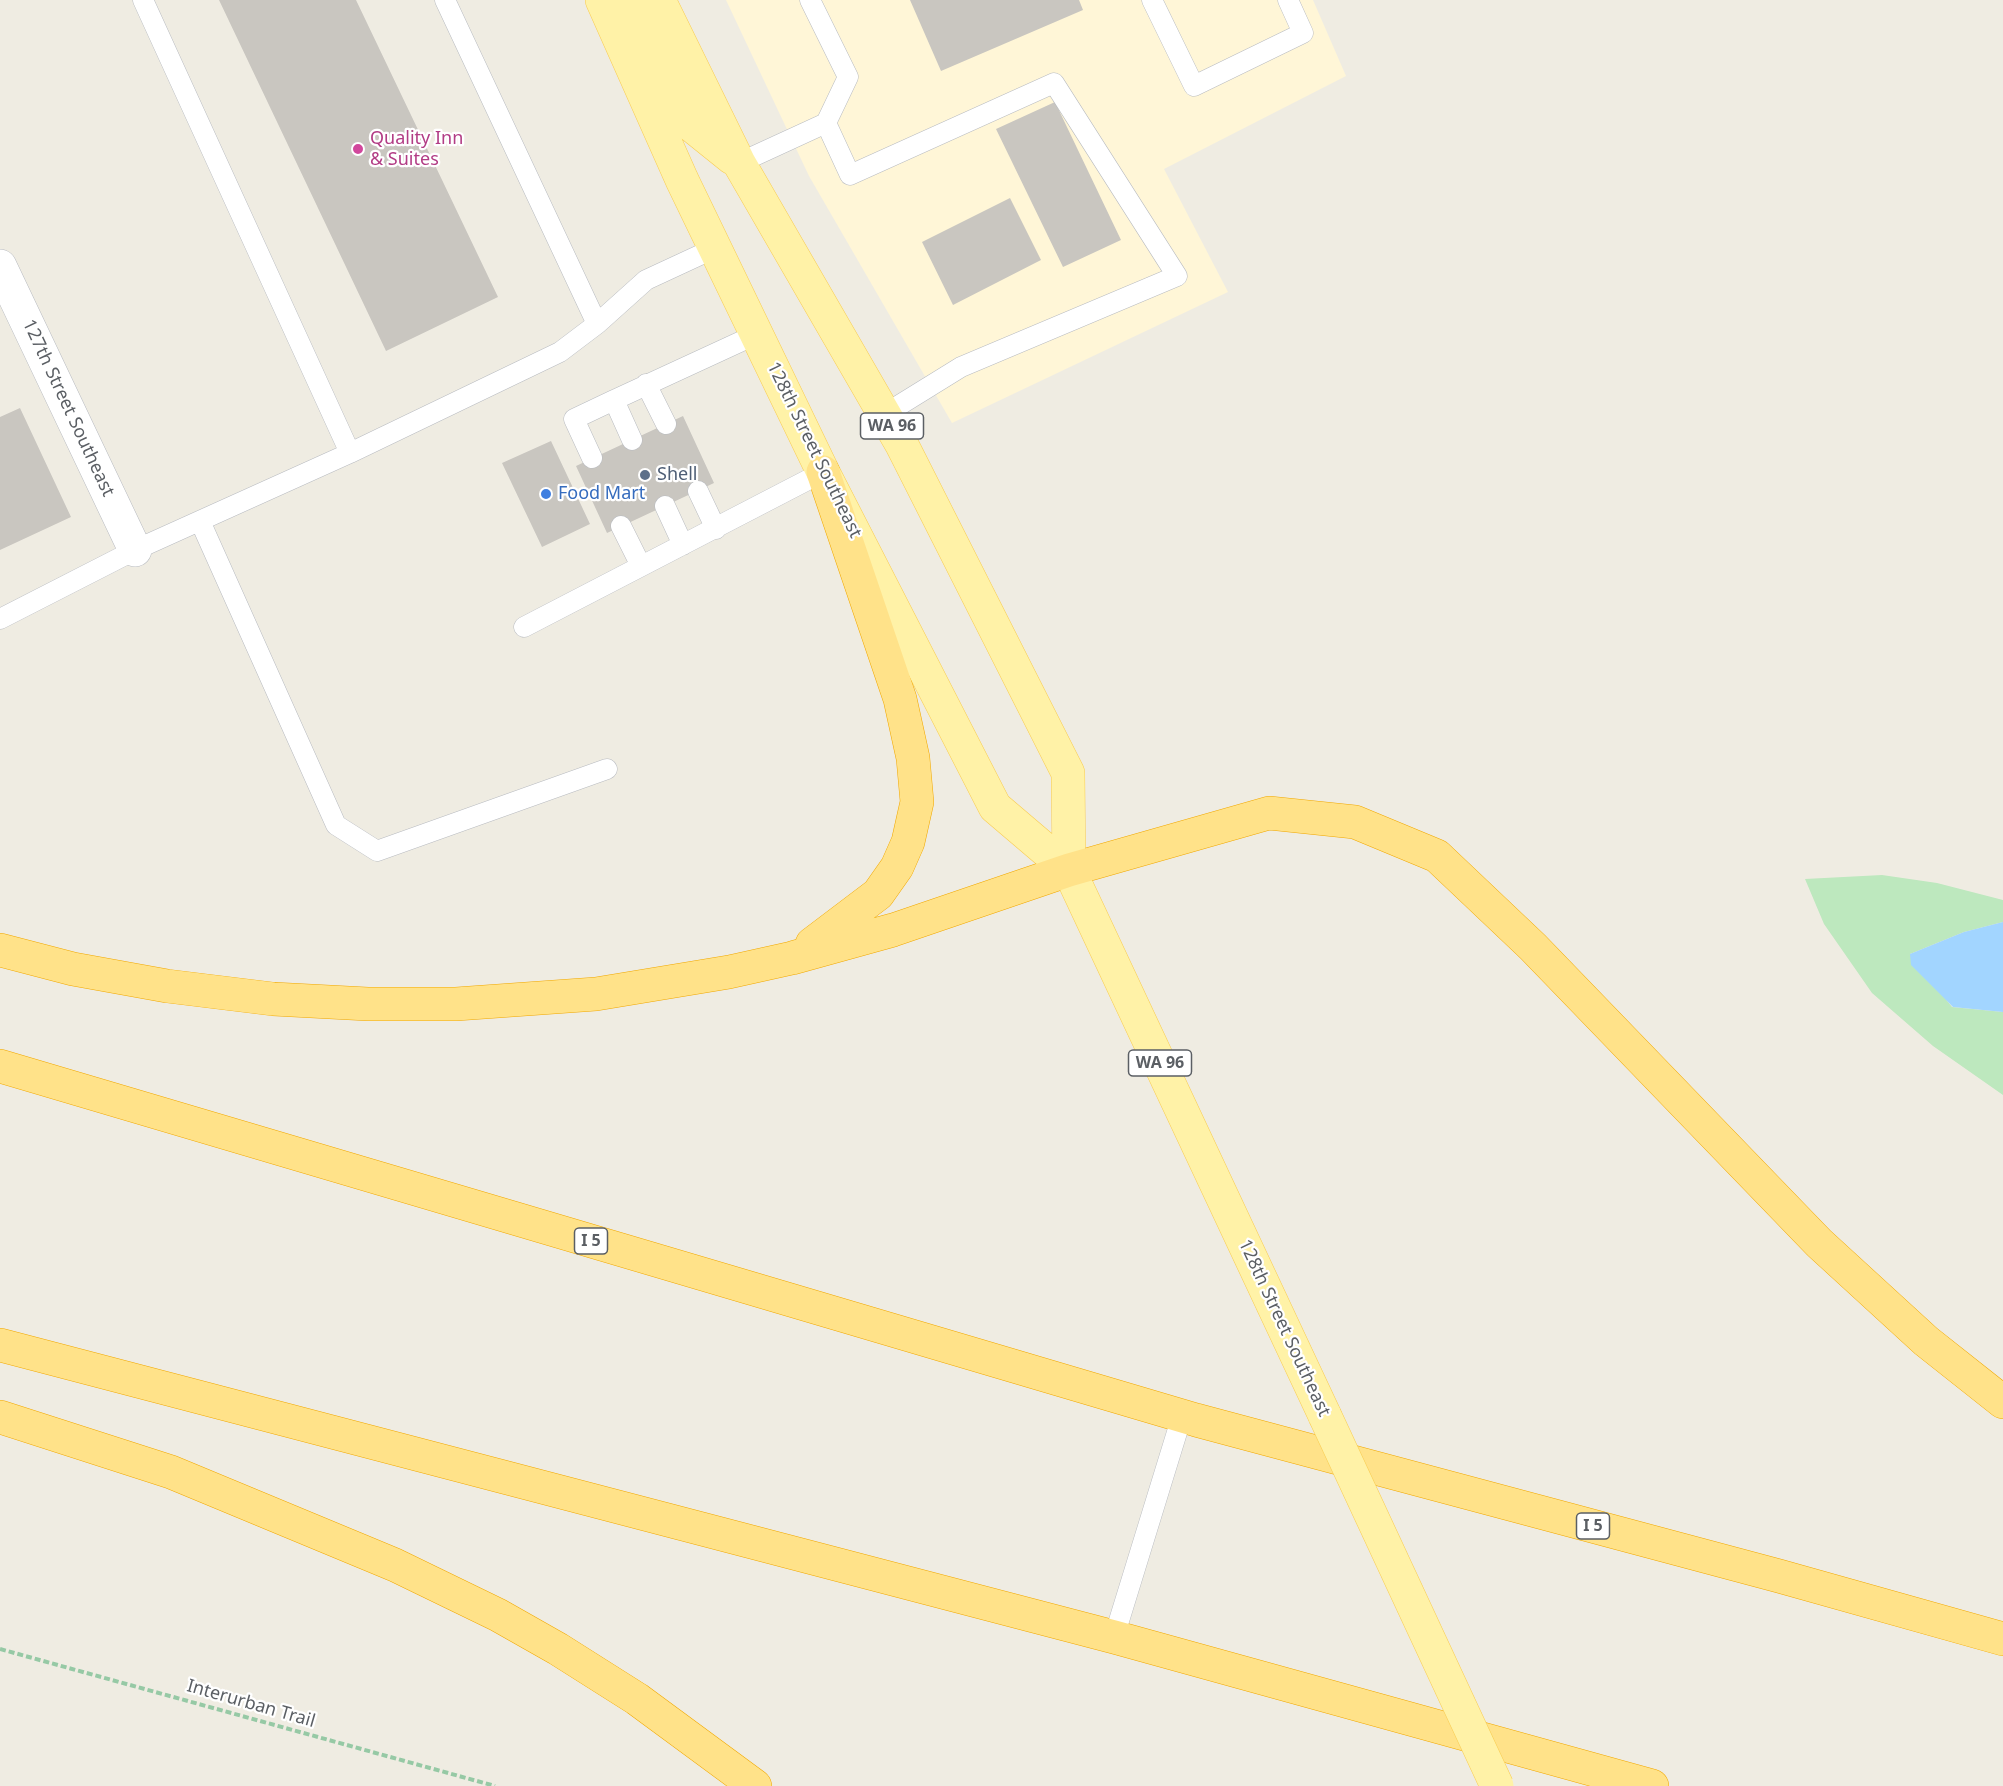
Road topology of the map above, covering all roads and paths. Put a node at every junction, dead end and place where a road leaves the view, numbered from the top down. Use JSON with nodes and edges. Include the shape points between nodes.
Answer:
{"nodes":[{"id":1,"x":143,"y":0,"type":"edge"},
{"id":2,"x":445,"y":0,"type":"edge"},
{"id":3,"x":602,"y":0,"type":"edge"},
{"id":4,"x":628,"y":0,"type":"edge"},
{"id":5,"x":659,"y":0,"type":"edge"},
{"id":6,"x":810,"y":0,"type":"edge"},
{"id":7,"x":1152,"y":0,"type":"edge"},
{"id":8,"x":1288,"y":0,"type":"edge"},
{"id":9,"x":826,"y":123,"type":"junction"},
{"id":10,"x":738,"y":163,"type":"junction"},
{"id":11,"x":715,"y":248,"type":"junction"},
{"id":12,"x":3,"y":282,"type":"edge"},
{"id":13,"x":597,"y":324,"type":"junction"},
{"id":14,"x":757,"y":334,"type":"junction"},
{"id":15,"x":646,"y":384,"type":"junction"},
{"id":16,"x":614,"y":400,"type":"junction"},
{"id":17,"x":885,"y":414,"type":"junction"},
{"id":18,"x":666,"y":424,"type":"dead end"},
{"id":19,"x":632,"y":440,"type":"dead end"},
{"id":20,"x":350,"y":453,"type":"junction"},
{"id":21,"x":592,"y":458,"type":"dead end"},
{"id":22,"x":823,"y":472,"type":"junction"},
{"id":23,"x":698,"y":491,"type":"dead end"},
{"id":24,"x":665,"y":506,"type":"dead end"},
{"id":25,"x":200,"y":521,"type":"junction"},
{"id":26,"x":621,"y":526,"type":"dead end"},
{"id":27,"x":716,"y":529,"type":"junction"},
{"id":28,"x":683,"y":545,"type":"junction"},
{"id":29,"x":135,"y":550,"type":"junction"},
{"id":30,"x":641,"y":566,"type":"junction"},
{"id":31,"x":0,"y":619,"type":"edge"},
{"id":32,"x":524,"y":627,"type":"dead end"},
{"id":33,"x":607,"y":769,"type":"dead end"},
{"id":34,"x":1069,"y":870,"type":"junction"},
{"id":35,"x":0,"y":950,"type":"edge"},
{"id":36,"x":792,"y":958,"type":"junction"},
{"id":37,"x":0,"y":1066,"type":"edge"},
{"id":38,"x":0,"y":1345,"type":"edge"},
{"id":39,"x":2003,"y":1402,"type":"edge"},
{"id":40,"x":1182,"y":1416,"type":"junction"},
{"id":41,"x":0,"y":1417,"type":"edge"},
{"id":42,"x":1114,"y":1637,"type":"junction"},
{"id":43,"x":2003,"y":1639,"type":"edge"},
{"id":44,"x":0,"y":1648,"type":"edge"},
{"id":45,"x":495,"y":1786,"type":"edge"},
{"id":46,"x":754,"y":1786,"type":"edge"},
{"id":47,"x":1497,"y":1786,"type":"edge"},
{"id":48,"x":1652,"y":1786,"type":"edge"}],
"edges":[{"from":1,"to":20,"type":"lane"},
{"from":2,"to":13,"type":"lane"},
{"from":3,"to":11,"type":"main road","name":"128th Street Southeast","number":"WA 96"},
{"from":4,"to":10,"type":"main road","via":[[686,121]]},
{"from":5,"to":10,"type":"main road","name":"128th Street Southeast","number":"WA 96"},
{"from":6,"to":9,"type":"lane","via":[[848,77]]},
{"from":7,"to":8,"type":"lane","via":[[1194,86],[1303,33]]},
{"from":9,"to":10,"type":"lane"},
{"from":9,"to":17,"type":"lane","via":[[850,175],[1054,83],[1177,276],[962,367]]},
{"from":10,"to":17,"type":"main road","name":"128th Street Southeast","number":"WA 96"},
{"from":11,"to":13,"type":"lane","via":[[646,280]]},
{"from":11,"to":14,"type":"main road","name":"128th Street Southeast","number":"WA 96"},
{"from":12,"to":29,"type":"street","name":"127th Street Southeast"},
{"from":13,"to":20,"type":"lane","via":[[560,352]]},
{"from":14,"to":15,"type":"lane"},
{"from":14,"to":22,"type":"main road","name":"128th Street Southeast","number":"WA 96"},
{"from":15,"to":16,"type":"lane"},
{"from":15,"to":18,"type":"lane"},
{"from":16,"to":19,"type":"lane"},
{"from":16,"to":21,"type":"lane","via":[[574,419]]},
{"from":17,"to":34,"type":"main road","name":"128th Street Southeast","number":"WA 96","via":[[1068,773]]},
{"from":20,"to":25,"type":"lane"},
{"from":22,"to":27,"type":"lane"},
{"from":22,"to":34,"type":"main road","name":"128th Street Southeast","number":"WA 96","via":[[995,807]]},
{"from":22,"to":36,"type":"highway","via":[[900,699],[913,758],[917,802],[908,842],[878,894]]},
{"from":23,"to":27,"type":"lane"},
{"from":24,"to":28,"type":"lane"},
{"from":25,"to":29,"type":"lane"},
{"from":25,"to":33,"type":"lane","via":[[336,825],[377,851]]},
{"from":26,"to":30,"type":"lane"},
{"from":27,"to":28,"type":"lane"},
{"from":28,"to":30,"type":"lane"},
{"from":29,"to":31,"type":"lane"},
{"from":30,"to":32,"type":"lane"},
{"from":34,"to":36,"type":"highway","via":[[893,930]]},
{"from":34,"to":39,"type":"highway","via":[[1269,813],[1355,822],[1437,856],[1533,947],[1819,1244],[1926,1341]]},
{"from":34,"to":47,"type":"main road","name":"128th Street Southeast","number":"WA 96","bridge":true},
{"from":35,"to":36,"type":"highway","via":[[73,969],[167,986],[273,999],[368,1004],[456,1004],[596,994]]},
{"from":37,"to":40,"type":"highway","number":"I 5"},
{"from":38,"to":42,"type":"highway"},
{"from":40,"to":42,"type":"lane"},
{"from":40,"to":43,"type":"highway","number":"I 5"},
{"from":41,"to":46,"type":"highway","via":[[171,1472],[406,1570],[498,1615],[637,1699]]},
{"from":42,"to":48,"type":"highway"},
{"from":44,"to":45,"type":"path","name":"Interurban Trail"}]}
